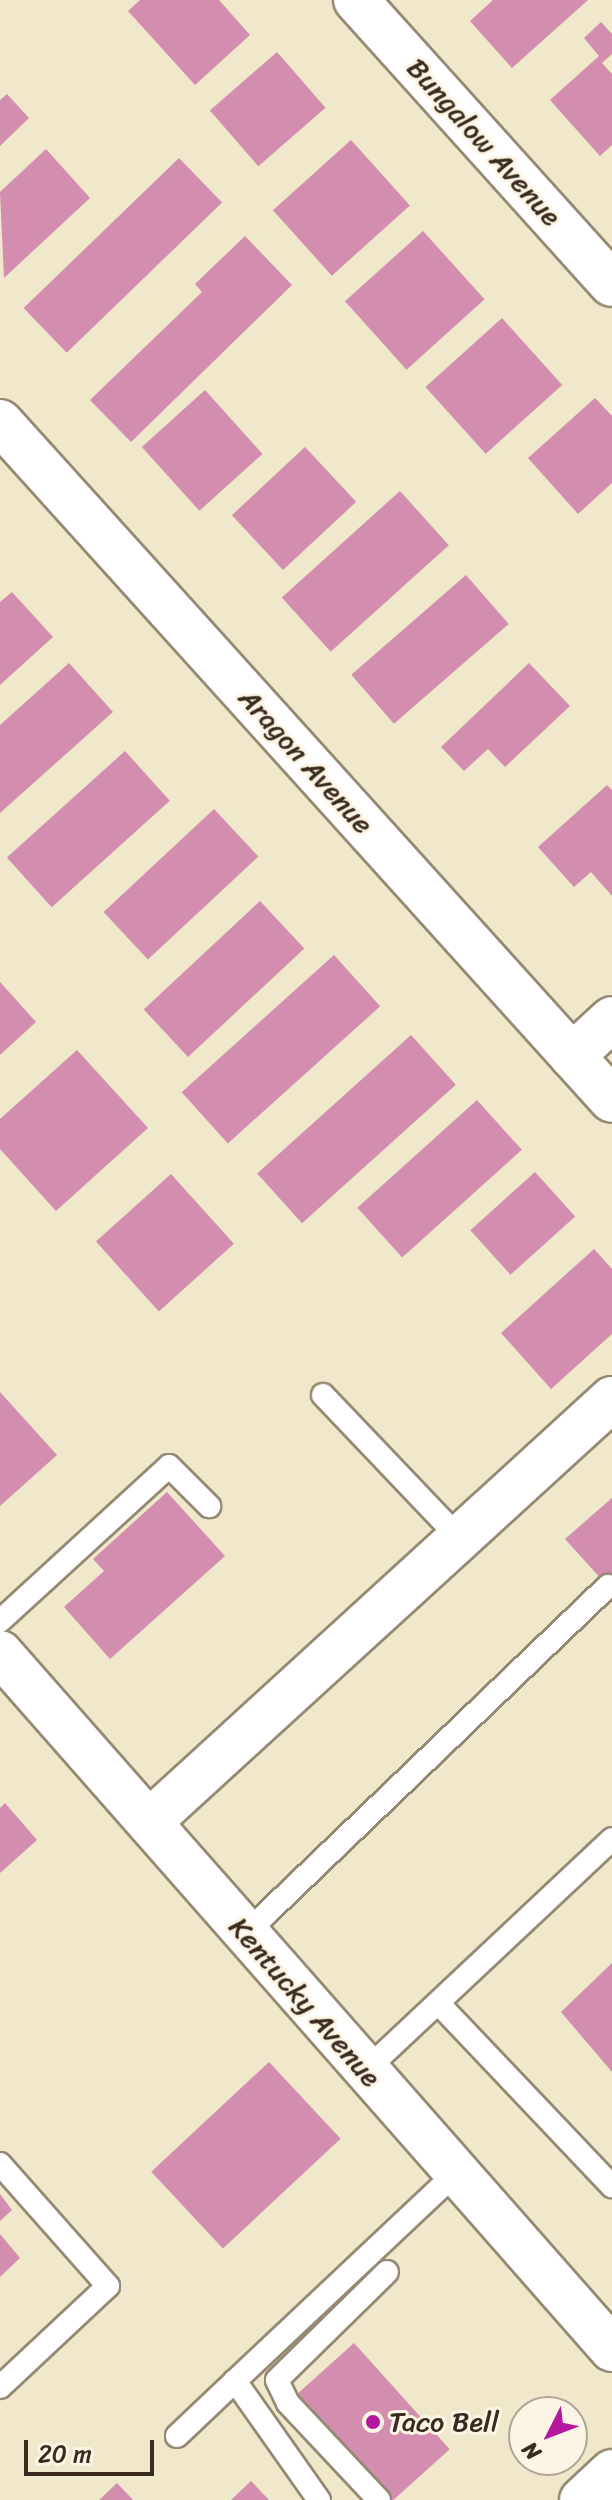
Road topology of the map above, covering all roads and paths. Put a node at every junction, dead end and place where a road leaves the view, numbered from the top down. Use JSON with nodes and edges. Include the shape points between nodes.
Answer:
{"nodes":[{"id":1,"x":356,"y":0,"type":"edge"},
{"id":2,"x":612,"y":284,"type":"edge"},
{"id":3,"x":0,"y":422,"type":"edge"},
{"id":4,"x":612,"y":1019,"type":"edge"},
{"id":5,"x":572,"y":1056,"type":"junction"},
{"id":6,"x":612,"y":1100,"type":"edge"},
{"id":7,"x":323,"y":1395,"type":"dead end"},
{"id":8,"x":612,"y":1399,"type":"edge"},
{"id":9,"x":209,"y":1506,"type":"dead end"},
{"id":10,"x":459,"y":1538,"type":"junction"},
{"id":11,"x":608,"y":1586,"type":"dead end"},
{"id":12,"x":0,"y":1621,"type":"edge"},
{"id":13,"x":0,"y":1653,"type":"edge"},
{"id":14,"x":149,"y":1822,"type":"junction"},
{"id":15,"x":608,"y":1853,"type":"edge"},
{"id":16,"x":245,"y":1934,"type":"junction"},
{"id":17,"x":440,"y":2005,"type":"junction"},
{"id":18,"x":365,"y":2071,"type":"junction"},
{"id":19,"x":0,"y":2164,"type":"edge"},
{"id":20,"x":456,"y":2173,"type":"junction"},
{"id":21,"x":612,"y":2186,"type":"edge"},
{"id":22,"x":387,"y":2272,"type":"dead end"},
{"id":23,"x":612,"y":2349,"type":"edge"},
{"id":24,"x":235,"y":2381,"type":"junction"},
{"id":25,"x":0,"y":2387,"type":"edge"},
{"id":26,"x":177,"y":2436,"type":"dead end"},
{"id":27,"x":612,"y":2472,"type":"edge"},
{"id":28,"x":319,"y":2500,"type":"edge"},
{"id":29,"x":379,"y":2500,"type":"edge"},
{"id":30,"x":582,"y":2500,"type":"edge"}],
"edges":[{"from":1,"to":2,"type":"street","name":"Bungalow Avenue"},
{"from":3,"to":5,"type":"street","name":"Aragon Avenue"},
{"from":4,"to":5,"type":"street"},
{"from":5,"to":6,"type":"street","name":"Aragon Avenue"},
{"from":7,"to":10,"type":"lane"},
{"from":8,"to":10,"type":"street"},
{"from":9,"to":12,"type":"lane","via":[[169,1466]]},
{"from":10,"to":14,"type":"street"},
{"from":11,"to":16,"type":"lane"},
{"from":13,"to":14,"type":"street","name":"Kentucky Avenue"},
{"from":14,"to":16,"type":"street","name":"Kentucky Avenue"},
{"from":15,"to":17,"type":"lane"},
{"from":16,"to":18,"type":"street","name":"Kentucky Avenue"},
{"from":17,"to":18,"type":"lane"},
{"from":17,"to":21,"type":"lane"},
{"from":18,"to":20,"type":"street","name":"Kentucky Avenue"},
{"from":19,"to":25,"type":"lane","via":[[108,2286]]},
{"from":20,"to":23,"type":"street","name":"Kentucky Avenue"},
{"from":20,"to":24,"type":"lane"},
{"from":22,"to":29,"type":"lane","via":[[277,2380],[288,2403]]},
{"from":24,"to":26,"type":"lane"},
{"from":24,"to":28,"type":"lane"},
{"from":27,"to":30,"type":"street"}]}
